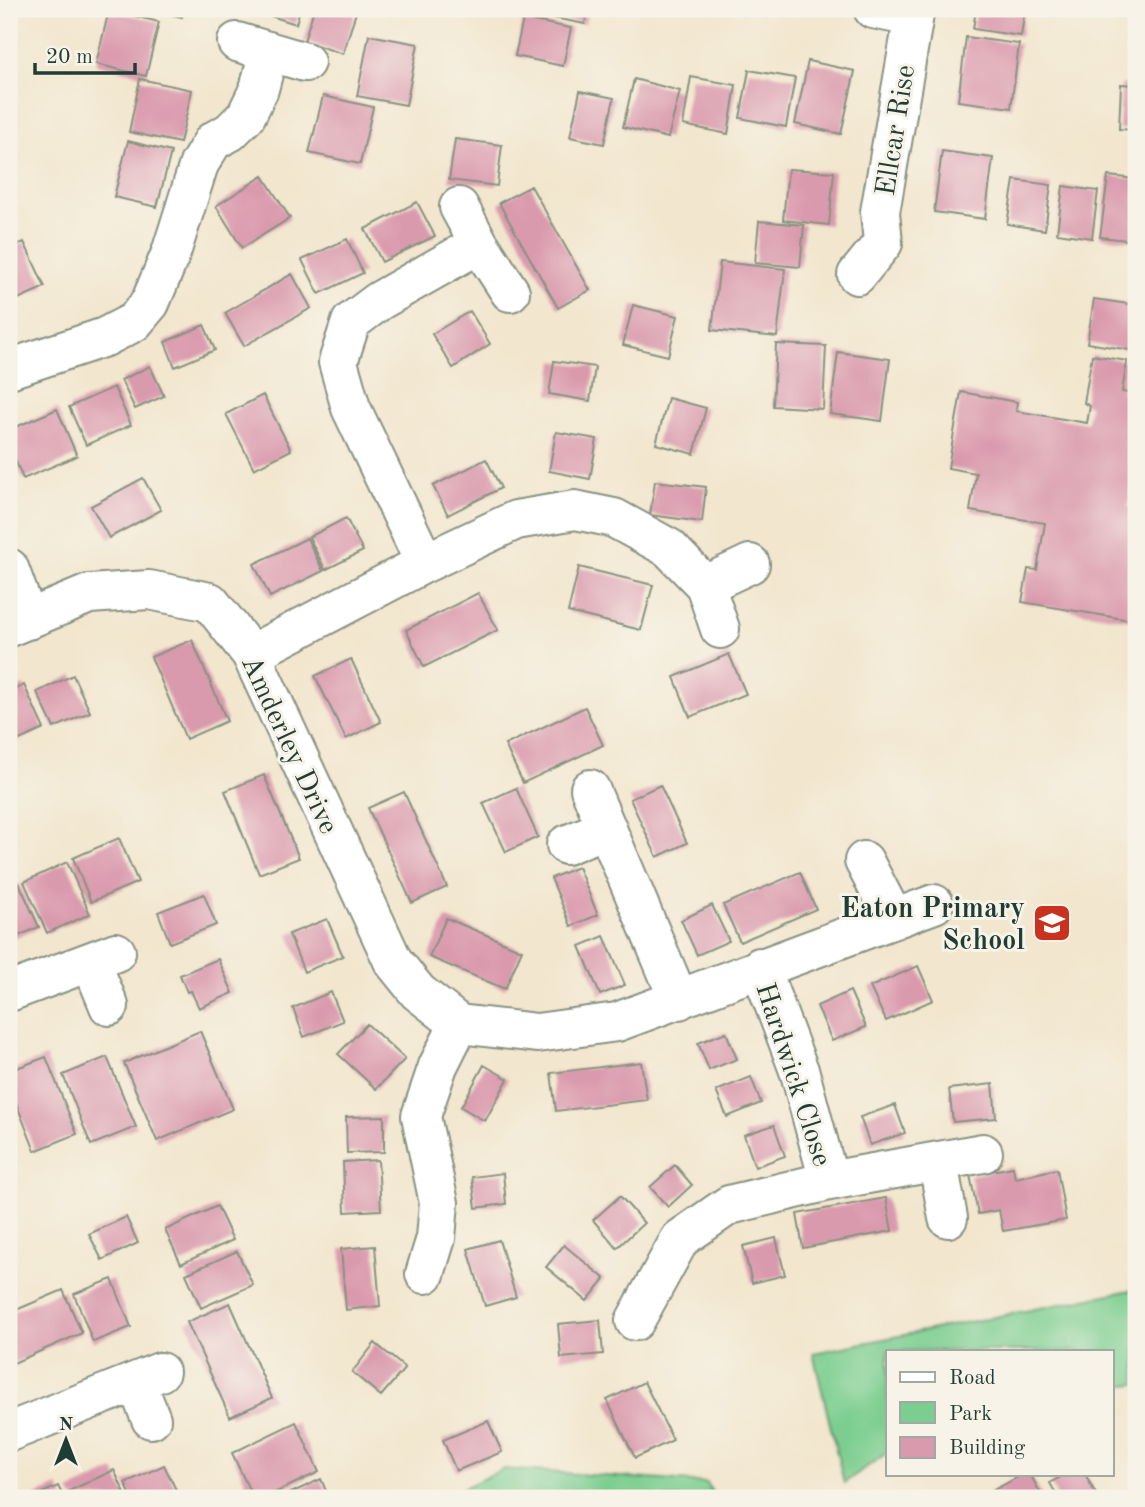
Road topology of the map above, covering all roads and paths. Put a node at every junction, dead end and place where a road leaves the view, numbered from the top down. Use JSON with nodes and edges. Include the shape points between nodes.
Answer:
{"nodes":[{"id":1,"x":873,"y":9,"type":"edge"},
{"id":2,"x":914,"y":13,"type":"edge"},
{"id":3,"x":271,"y":52,"type":"dead end"},
{"id":4,"x":459,"y":207,"type":"dead end"},
{"id":5,"x":479,"y":244,"type":"junction"},
{"id":6,"x":858,"y":275,"type":"dead end"},
{"id":7,"x":510,"y":292,"type":"dead end"},
{"id":8,"x":9,"y":369,"type":"edge"},
{"id":9,"x":425,"y":563,"type":"junction"},
{"id":10,"x":750,"y":564,"type":"dead end"},
{"id":11,"x":9,"y":568,"type":"edge"},
{"id":12,"x":705,"y":585,"type":"junction"},
{"id":13,"x":19,"y":624,"type":"edge"},
{"id":14,"x":720,"y":629,"type":"dead end"},
{"id":15,"x":251,"y":654,"type":"junction"},
{"id":16,"x":590,"y":789,"type":"dead end"},
{"id":17,"x":607,"y":828,"type":"junction"},
{"id":18,"x":566,"y":845,"type":"dead end"},
{"id":19,"x":864,"y":861,"type":"dead end"},
{"id":20,"x":934,"y":904,"type":"dead end"},
{"id":21,"x":894,"y":919,"type":"junction"},
{"id":22,"x":760,"y":967,"type":"junction"},
{"id":23,"x":9,"y":992,"type":"edge"},
{"id":24,"x":679,"y":1000,"type":"junction"},
{"id":25,"x":109,"y":1006,"type":"dead end"},
{"id":26,"x":459,"y":1024,"type":"junction"},
{"id":27,"x":983,"y":1153,"type":"dead end"},
{"id":28,"x":938,"y":1162,"type":"junction"},
{"id":29,"x":830,"y":1181,"type":"junction"},
{"id":30,"x":948,"y":1218,"type":"dead end"},
{"id":31,"x":425,"y":1273,"type":"dead end"},
{"id":32,"x":635,"y":1321,"type":"dead end"},
{"id":33,"x":151,"y":1419,"type":"dead end"},
{"id":34,"x":9,"y":1432,"type":"edge"}],
"edges":[{"from":1,"to":2,"type":"street","name":"Ellcar Rise"},
{"from":2,"to":6,"type":"street","name":"Ellcar Rise","via":[[880,212],[892,249]]},
{"from":3,"to":8,"type":"street","via":[[246,116],[213,141],[199,164],[150,303],[134,322],[105,337]]},
{"from":4,"to":5,"type":"street"},
{"from":5,"to":7,"type":"street"},
{"from":5,"to":9,"type":"street","via":[[351,322],[338,362],[351,408]]},
{"from":9,"to":12,"type":"street","via":[[516,520],[575,510],[614,518],[669,548]]},
{"from":9,"to":15,"type":"street"},
{"from":10,"to":12,"type":"street"},
{"from":11,"to":13,"type":"street"},
{"from":12,"to":14,"type":"street"},
{"from":13,"to":15,"type":"street","name":"Amderley Drive","via":[[89,594],[149,590],[210,601]]},
{"from":15,"to":26,"type":"street","name":"Amderley Drive","via":[[393,961],[418,992]]},
{"from":16,"to":17,"type":"street"},
{"from":17,"to":18,"type":"street"},
{"from":17,"to":24,"type":"street"},
{"from":19,"to":21,"type":"street"},
{"from":20,"to":21,"type":"street"},
{"from":21,"to":22,"type":"street"},
{"from":22,"to":24,"type":"street"},
{"from":22,"to":29,"type":"street","name":"Hardwick Close","via":[[800,1073]]},
{"from":23,"to":25,"type":"street","via":[[104,957]]},
{"from":24,"to":26,"type":"street","via":[[617,1022],[537,1033]]},
{"from":26,"to":31,"type":"street","via":[[421,1116],[439,1203],[436,1238]]},
{"from":27,"to":28,"type":"street","name":"Hardwick Close"},
{"from":28,"to":29,"type":"street","name":"Hardwick Close"},
{"from":28,"to":30,"type":"street"},
{"from":29,"to":32,"type":"street","name":"Hardwick Close","via":[[729,1205],[680,1239]]},
{"from":33,"to":34,"type":"street","via":[[148,1376]]}]}
